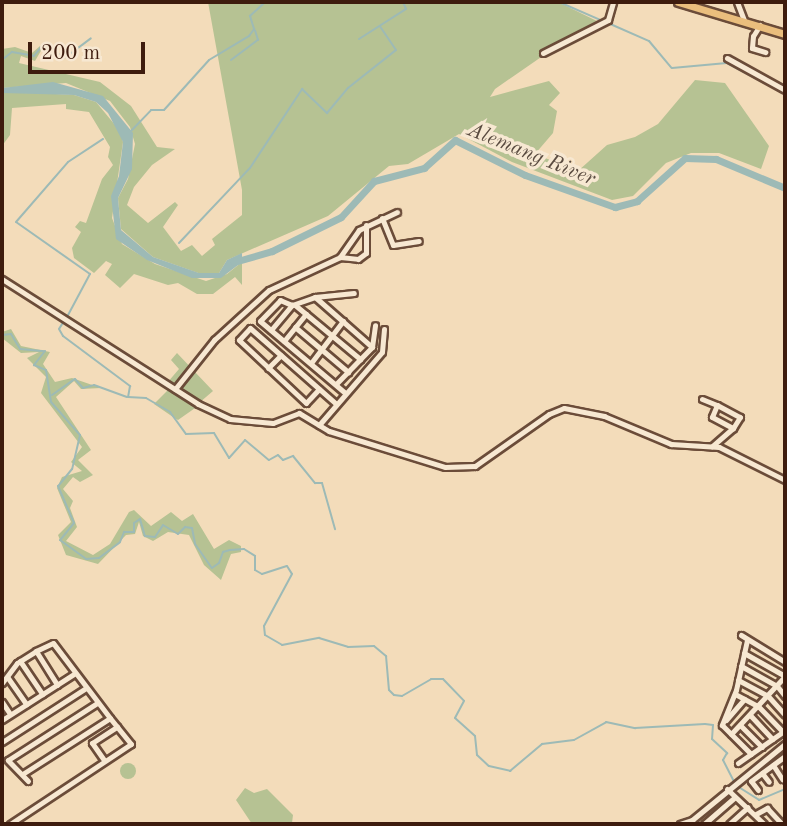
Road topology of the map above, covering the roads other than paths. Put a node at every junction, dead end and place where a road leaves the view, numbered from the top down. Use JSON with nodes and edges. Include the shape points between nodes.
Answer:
{"nodes":[{"id":1,"x":613,"y":2,"type":"edge"},
{"id":2,"x":678,"y":2,"type":"edge"},
{"id":3,"x":737,"y":2,"type":"edge"},
{"id":4,"x":744,"y":20,"type":"junction"},
{"id":5,"x":760,"y":26,"type":"junction"},
{"id":6,"x":785,"y":34,"type":"edge"},
{"id":7,"x":765,"y":52,"type":"dead end"},
{"id":8,"x":543,"y":53,"type":"dead end"},
{"id":9,"x":727,"y":58,"type":"dead end"},
{"id":10,"x":785,"y":90,"type":"edge"},
{"id":11,"x":397,"y":212,"type":"dead end"},
{"id":12,"x":382,"y":218,"type":"junction"},
{"id":13,"x":366,"y":225,"type":"junction"},
{"id":14,"x":419,"y":241,"type":"dead end"},
{"id":15,"x":340,"y":257,"type":"junction"},
{"id":16,"x":2,"y":279,"type":"edge"},
{"id":17,"x":354,"y":293,"type":"dead end"},
{"id":18,"x":315,"y":297,"type":"junction"},
{"id":19,"x":293,"y":305,"type":"junction"},
{"id":20,"x":306,"y":314,"type":"junction"},
{"id":21,"x":343,"y":321,"type":"junction"},
{"id":22,"x":375,"y":326,"type":"dead end"},
{"id":23,"x":295,"y":327,"type":"junction"},
{"id":24,"x":384,"y":329,"type":"dead end"},
{"id":25,"x":271,"y":330,"type":"junction"},
{"id":26,"x":332,"y":335,"type":"junction"},
{"id":27,"x":284,"y":341,"type":"junction"},
{"id":28,"x":372,"y":347,"type":"junction"},
{"id":29,"x":321,"y":349,"type":"junction"},
{"id":30,"x":281,"y":355,"type":"junction"},
{"id":31,"x":360,"y":359,"type":"junction"},
{"id":32,"x":311,"y":362,"type":"junction"},
{"id":33,"x":268,"y":369,"type":"junction"},
{"id":34,"x":348,"y":372,"type":"junction"},
{"id":35,"x":336,"y":384,"type":"junction"},
{"id":36,"x":175,"y":389,"type":"junction"},
{"id":37,"x":319,"y":389,"type":"junction"},
{"id":38,"x":344,"y":392,"type":"junction"},
{"id":39,"x":702,"y":399,"type":"dead end"},
{"id":40,"x":335,"y":402,"type":"junction"},
{"id":41,"x":717,"y":405,"type":"junction"},
{"id":42,"x":319,"y":425,"type":"junction"},
{"id":43,"x":733,"y":428,"type":"junction"},
{"id":44,"x":712,"y":446,"type":"junction"},
{"id":45,"x":785,"y":480,"type":"edge"},
{"id":46,"x":741,"y":635,"type":"dead end"},
{"id":47,"x":747,"y":640,"type":"junction"},
{"id":48,"x":36,"y":651,"type":"junction"},
{"id":49,"x":744,"y":653,"type":"junction"},
{"id":50,"x":72,"y":656,"type":"dead end"},
{"id":51,"x":65,"y":660,"type":"junction"},
{"id":52,"x":20,"y":661,"type":"junction"},
{"id":53,"x":785,"y":662,"type":"edge"},
{"id":54,"x":741,"y":667,"type":"junction"},
{"id":55,"x":74,"y":674,"type":"junction"},
{"id":56,"x":785,"y":676,"type":"edge"},
{"id":57,"x":8,"y":678,"type":"junction"},
{"id":58,"x":738,"y":680,"type":"junction"},
{"id":59,"x":2,"y":683,"type":"edge"},
{"id":60,"x":57,"y":685,"type":"junction"},
{"id":61,"x":777,"y":686,"type":"junction"},
{"id":62,"x":86,"y":688,"type":"junction"},
{"id":63,"x":42,"y":694,"type":"junction"},
{"id":64,"x":735,"y":694,"type":"junction"},
{"id":65,"x":768,"y":696,"type":"junction"},
{"id":66,"x":785,"y":696,"type":"edge"},
{"id":67,"x":744,"y":699,"type":"junction"},
{"id":68,"x":2,"y":702,"type":"edge"},
{"id":69,"x":97,"y":703,"type":"junction"},
{"id":70,"x":26,"y":704,"type":"junction"},
{"id":71,"x":758,"y":706,"type":"junction"},
{"id":72,"x":10,"y":715,"type":"junction"},
{"id":73,"x":750,"y":715,"type":"junction"},
{"id":74,"x":785,"y":715,"type":"edge"},
{"id":75,"x":110,"y":718,"type":"junction"},
{"id":76,"x":2,"y":720,"type":"edge"},
{"id":77,"x":722,"y":725,"type":"junction"},
{"id":78,"x":740,"y":725,"type":"junction"},
{"id":79,"x":117,"y":727,"type":"junction"},
{"id":80,"x":784,"y":731,"type":"edge"},
{"id":81,"x":731,"y":734,"type":"junction"},
{"id":82,"x":772,"y":740,"type":"junction"},
{"id":83,"x":2,"y":742,"type":"edge"},
{"id":84,"x":785,"y":744,"type":"edge"},
{"id":85,"x":762,"y":747,"type":"junction"},
{"id":86,"x":751,"y":754,"type":"junction"},
{"id":87,"x":2,"y":756,"type":"edge"},
{"id":88,"x":785,"y":758,"type":"edge"},
{"id":89,"x":8,"y":760,"type":"junction"},
{"id":90,"x":104,"y":760,"type":"junction"},
{"id":91,"x":39,"y":763,"type":"junction"},
{"id":92,"x":738,"y":763,"type":"dead end"},
{"id":93,"x":773,"y":765,"type":"junction"},
{"id":94,"x":44,"y":772,"type":"dead end"},
{"id":95,"x":24,"y":773,"type":"junction"},
{"id":96,"x":762,"y":773,"type":"junction"},
{"id":97,"x":782,"y":779,"type":"dead end"},
{"id":98,"x":29,"y":781,"type":"dead end"},
{"id":99,"x":769,"y":782,"type":"dead end"},
{"id":100,"x":727,"y":789,"type":"junction"},
{"id":101,"x":758,"y":790,"type":"dead end"},
{"id":102,"x":734,"y":798,"type":"junction"},
{"id":103,"x":748,"y":807,"type":"junction"},
{"id":104,"x":756,"y":814,"type":"junction"},
{"id":105,"x":738,"y":817,"type":"junction"},
{"id":106,"x":10,"y":824,"type":"edge"},
{"id":107,"x":680,"y":824,"type":"edge"},
{"id":108,"x":704,"y":824,"type":"edge"},
{"id":109,"x":729,"y":824,"type":"edge"},
{"id":110,"x":744,"y":824,"type":"edge"},
{"id":111,"x":764,"y":824,"type":"edge"},
{"id":112,"x":782,"y":824,"type":"edge"}],
"edges":[{"from":1,"to":8,"type":"street","via":[[608,20]]},
{"from":2,"to":4,"type":"main road"},
{"from":3,"to":4,"type":"street"},
{"from":4,"to":5,"type":"main road"},
{"from":5,"to":6,"type":"main road"},
{"from":5,"to":7,"type":"street","via":[[752,47]]},
{"from":9,"to":10,"type":"street"},
{"from":11,"to":12,"type":"street"},
{"from":12,"to":13,"type":"street"},
{"from":12,"to":14,"type":"street","via":[[393,245]]},
{"from":13,"to":15,"type":"street"},
{"from":13,"to":15,"type":"street","via":[[366,253],[358,259]]},
{"from":15,"to":36,"type":"street","via":[[267,292],[214,340]]},
{"from":16,"to":36,"type":"street"},
{"from":17,"to":18,"type":"street"},
{"from":18,"to":19,"type":"street"},
{"from":18,"to":21,"type":"street"},
{"from":19,"to":20,"type":"street"},
{"from":19,"to":25,"type":"street"},
{"from":19,"to":25,"type":"street","via":[[280,300],[260,321]]},
{"from":20,"to":23,"type":"street"},
{"from":20,"to":26,"type":"street"},
{"from":21,"to":26,"type":"street"},
{"from":21,"to":28,"type":"street"},
{"from":22,"to":28,"type":"street"},
{"from":23,"to":27,"type":"street"},
{"from":23,"to":29,"type":"street"},
{"from":24,"to":38,"type":"street","via":[[382,352]]},
{"from":25,"to":27,"type":"street"},
{"from":26,"to":29,"type":"street"},
{"from":26,"to":31,"type":"street"},
{"from":27,"to":32,"type":"street"},
{"from":28,"to":31,"type":"street"},
{"from":29,"to":32,"type":"street"},
{"from":29,"to":34,"type":"street"},
{"from":30,"to":33,"type":"street"},
{"from":30,"to":33,"type":"street","via":[[250,328],[239,340]]},
{"from":30,"to":37,"type":"street"},
{"from":31,"to":34,"type":"street"},
{"from":32,"to":35,"type":"street"},
{"from":33,"to":37,"type":"street","via":[[306,403]]},
{"from":34,"to":35,"type":"street"},
{"from":35,"to":38,"type":"street"},
{"from":36,"to":42,"type":"street","via":[[230,419],[273,423],[299,412]]},
{"from":37,"to":40,"type":"street"},
{"from":38,"to":40,"type":"street"},
{"from":39,"to":41,"type":"street"},
{"from":40,"to":42,"type":"street"},
{"from":41,"to":43,"type":"street","via":[[712,417]]},
{"from":41,"to":43,"type":"street","via":[[740,417]]},
{"from":42,"to":44,"type":"street","via":[[412,460],[445,467],[475,466],[564,408],[604,416],[671,444]]},
{"from":43,"to":44,"type":"street"},
{"from":44,"to":45,"type":"street"},
{"from":46,"to":47,"type":"street"},
{"from":47,"to":49,"type":"street"},
{"from":47,"to":53,"type":"street"},
{"from":48,"to":51,"type":"street","via":[[53,643]]},
{"from":48,"to":52,"type":"street"},
{"from":48,"to":60,"type":"street"},
{"from":49,"to":54,"type":"street"},
{"from":49,"to":56,"type":"street"},
{"from":50,"to":51,"type":"street"},
{"from":51,"to":55,"type":"street"},
{"from":52,"to":57,"type":"street"},
{"from":52,"to":63,"type":"street"},
{"from":54,"to":58,"type":"street"},
{"from":54,"to":61,"type":"street"},
{"from":55,"to":60,"type":"street"},
{"from":55,"to":62,"type":"street"},
{"from":56,"to":61,"type":"street"},
{"from":57,"to":59,"type":"street"},
{"from":57,"to":70,"type":"street"},
{"from":58,"to":64,"type":"street"},
{"from":58,"to":65,"type":"street"},
{"from":60,"to":63,"type":"street"},
{"from":61,"to":65,"type":"street"},
{"from":61,"to":66,"type":"street"},
{"from":62,"to":69,"type":"street"},
{"from":62,"to":83,"type":"street"},
{"from":63,"to":70,"type":"street"},
{"from":64,"to":67,"type":"street"},
{"from":64,"to":77,"type":"street"},
{"from":65,"to":71,"type":"street"},
{"from":65,"to":74,"type":"street"},
{"from":67,"to":71,"type":"street"},
{"from":67,"to":77,"type":"street"},
{"from":68,"to":72,"type":"street"},
{"from":69,"to":75,"type":"street"},
{"from":69,"to":89,"type":"street"},
{"from":70,"to":72,"type":"street"},
{"from":71,"to":73,"type":"street"},
{"from":71,"to":80,"type":"street"},
{"from":72,"to":76,"type":"street"},
{"from":73,"to":78,"type":"street"},
{"from":73,"to":82,"type":"street"},
{"from":75,"to":79,"type":"street"},
{"from":75,"to":91,"type":"street"},
{"from":77,"to":81,"type":"street"},
{"from":78,"to":81,"type":"street"},
{"from":78,"to":85,"type":"street"},
{"from":79,"to":90,"type":"street","via":[[92,743]]},
{"from":79,"to":90,"type":"street","via":[[131,744]]},
{"from":80,"to":82,"type":"street"},
{"from":81,"to":86,"type":"street"},
{"from":82,"to":85,"type":"street"},
{"from":84,"to":100,"type":"street"},
{"from":85,"to":86,"type":"street"},
{"from":86,"to":92,"type":"street"},
{"from":87,"to":89,"type":"street"},
{"from":88,"to":93,"type":"street"},
{"from":89,"to":95,"type":"street"},
{"from":90,"to":106,"type":"street"},
{"from":91,"to":94,"type":"street"},
{"from":91,"to":95,"type":"street"},
{"from":93,"to":96,"type":"street"},
{"from":93,"to":97,"type":"street"},
{"from":95,"to":98,"type":"street"},
{"from":96,"to":99,"type":"street"},
{"from":96,"to":101,"type":"street","via":[[751,780]]},
{"from":100,"to":102,"type":"street"},
{"from":100,"to":107,"type":"street","via":[[692,820]]},
{"from":102,"to":103,"type":"street"},
{"from":102,"to":108,"type":"street"},
{"from":103,"to":104,"type":"street"},
{"from":103,"to":105,"type":"street"},
{"from":104,"to":111,"type":"street"},
{"from":104,"to":112,"type":"street","via":[[767,808]]},
{"from":105,"to":109,"type":"street"},
{"from":105,"to":110,"type":"street"}]}
